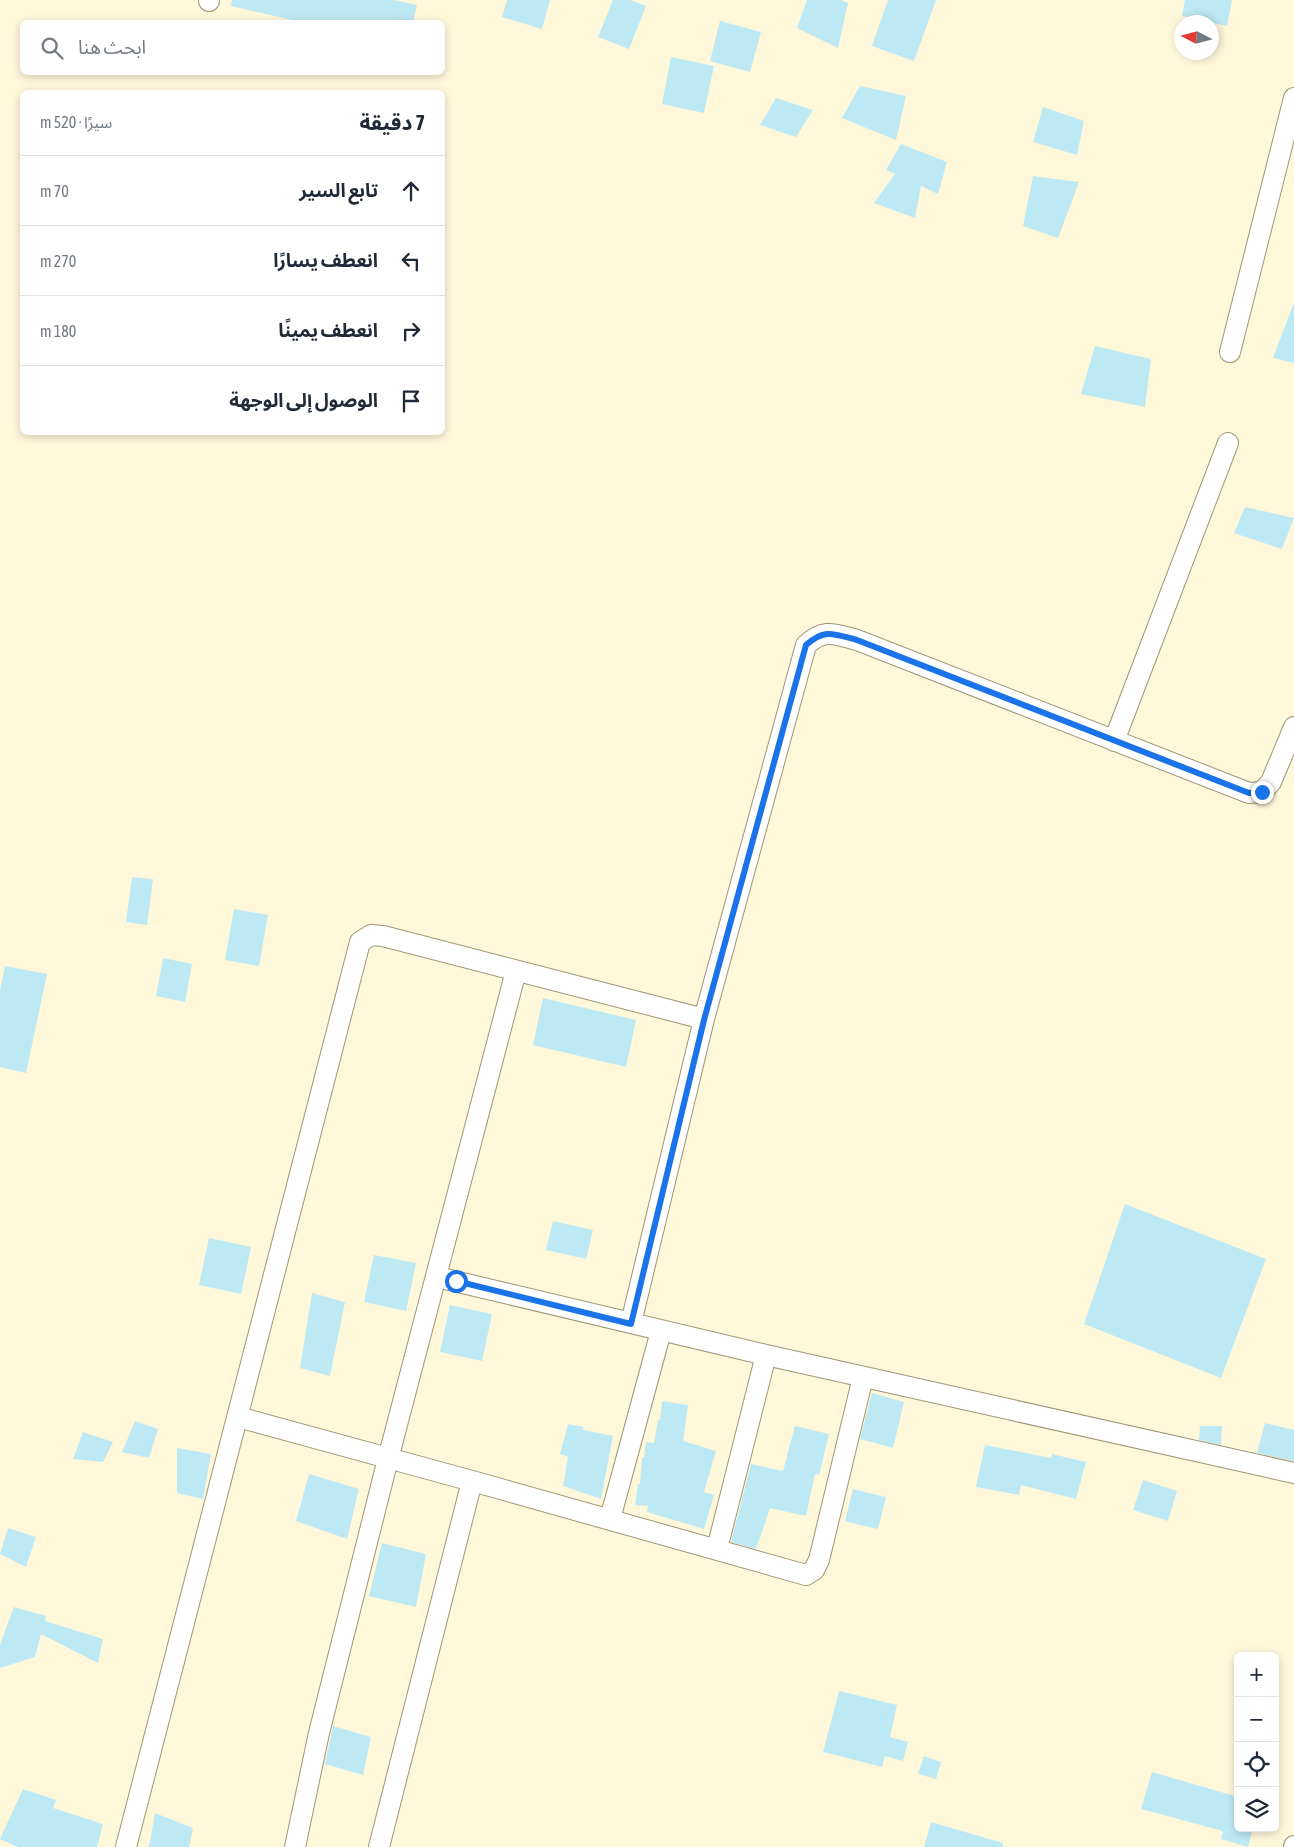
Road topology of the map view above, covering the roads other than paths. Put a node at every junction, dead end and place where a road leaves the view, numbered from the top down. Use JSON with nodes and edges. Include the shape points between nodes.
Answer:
{"nodes":[{"id":1,"x":1294,"y":98,"type":"edge"},
{"id":2,"x":1230,"y":352,"type":"dead end"},
{"id":3,"x":1228,"y":443,"type":"dead end"},
{"id":4,"x":1294,"y":727,"type":"edge"},
{"id":5,"x":1114,"y":741,"type":"junction"},
{"id":6,"x":1290,"y":749,"type":"edge"},
{"id":7,"x":516,"y":972,"type":"junction"},
{"id":8,"x":704,"y":1020,"type":"junction"},
{"id":9,"x":437,"y":1277,"type":"junction"},
{"id":10,"x":631,"y":1324,"type":"junction"},
{"id":11,"x":660,"y":1331,"type":"junction"},
{"id":12,"x":766,"y":1355,"type":"junction"},
{"id":13,"x":863,"y":1377,"type":"junction"},
{"id":14,"x":238,"y":1417,"type":"junction"},
{"id":15,"x":388,"y":1459,"type":"junction"},
{"id":16,"x":1294,"y":1473,"type":"edge"},
{"id":17,"x":472,"y":1481,"type":"junction"},
{"id":18,"x":610,"y":1519,"type":"junction"},
{"id":19,"x":717,"y":1549,"type":"junction"},
{"id":20,"x":126,"y":1847,"type":"edge"},
{"id":21,"x":295,"y":1847,"type":"edge"},
{"id":22,"x":379,"y":1847,"type":"edge"}],
"edges":[{"from":1,"to":2,"type":"street"},
{"from":3,"to":5,"type":"street"},
{"from":4,"to":6,"type":"street"},
{"from":5,"to":6,"type":"street","via":[[1249,793],[1262,792],[1272,782]]},
{"from":5,"to":8,"type":"street","via":[[857,640],[835,634],[818,635],[806,645]]},
{"from":7,"to":8,"type":"street"},
{"from":7,"to":9,"type":"street"},
{"from":7,"to":14,"type":"street","via":[[383,936],[371,935],[360,942]]},
{"from":8,"to":10,"type":"street"},
{"from":9,"to":10,"type":"street"},
{"from":9,"to":15,"type":"street"},
{"from":10,"to":11,"type":"street"},
{"from":11,"to":12,"type":"street"},
{"from":11,"to":18,"type":"street"},
{"from":12,"to":13,"type":"street"},
{"from":12,"to":19,"type":"street"},
{"from":13,"to":16,"type":"street"},
{"from":13,"to":19,"type":"street","via":[[814,1570],[806,1575]]},
{"from":14,"to":15,"type":"street"},
{"from":14,"to":20,"type":"street"},
{"from":15,"to":17,"type":"street"},
{"from":15,"to":21,"type":"street","via":[[319,1733]]},
{"from":17,"to":18,"type":"street"},
{"from":17,"to":22,"type":"street"},
{"from":18,"to":19,"type":"street"}]}
